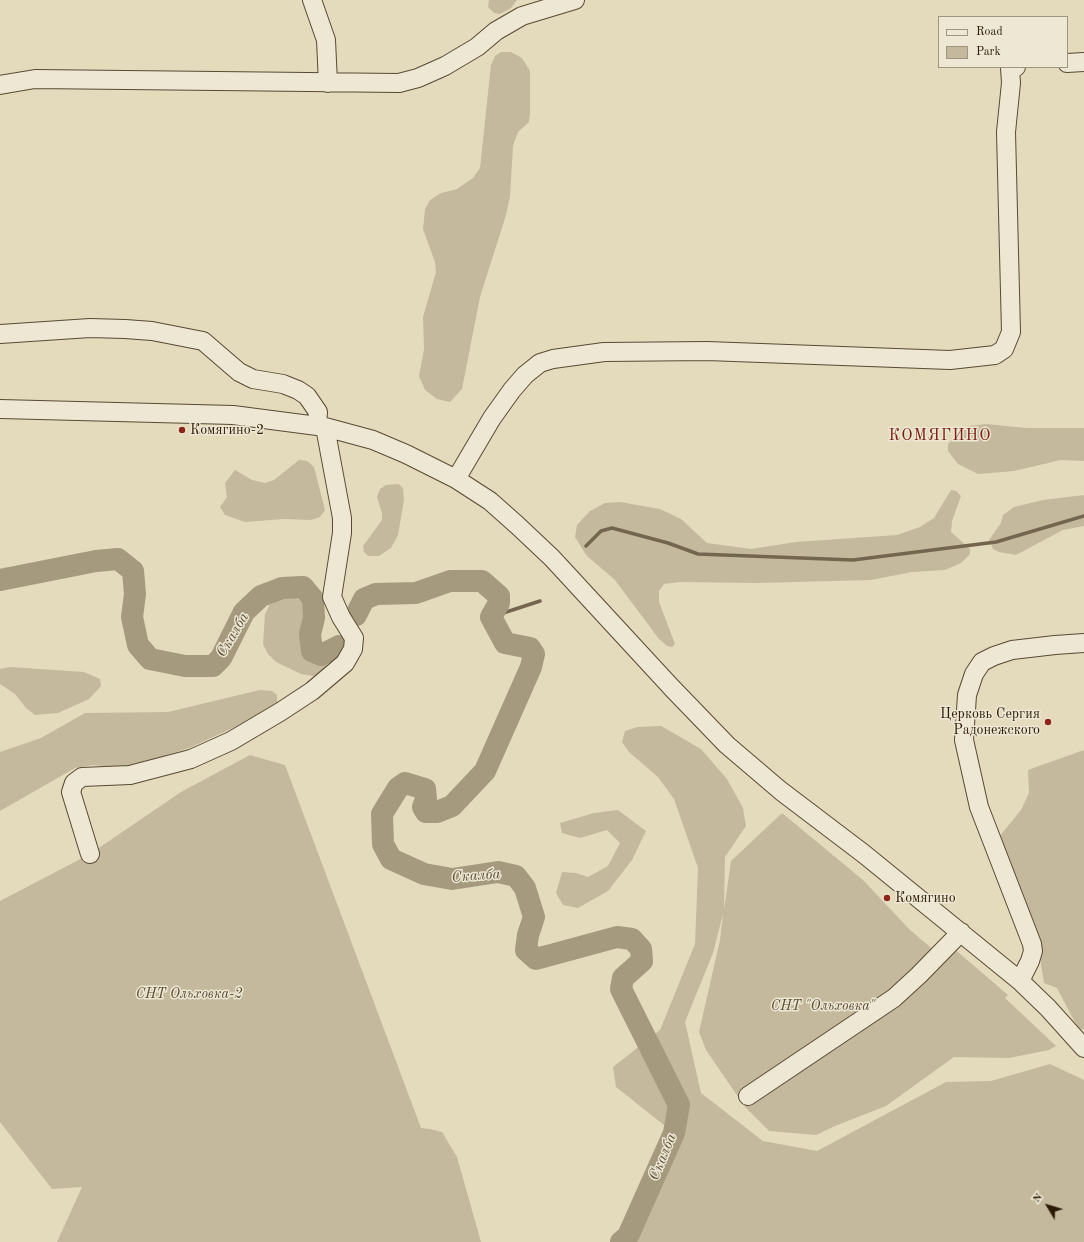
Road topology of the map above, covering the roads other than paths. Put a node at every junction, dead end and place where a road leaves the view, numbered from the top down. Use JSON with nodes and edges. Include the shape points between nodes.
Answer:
{"nodes":[{"id":1,"x":312,"y":0,"type":"edge"},
{"id":2,"x":575,"y":0,"type":"edge"},
{"id":3,"x":1084,"y":62,"type":"edge"},
{"id":4,"x":1068,"y":63,"type":"edge"},
{"id":5,"x":1010,"y":68,"type":"edge"},
{"id":6,"x":328,"y":83,"type":"junction"},
{"id":7,"x":0,"y":85,"type":"edge"},
{"id":8,"x":0,"y":334,"type":"edge"},
{"id":9,"x":0,"y":409,"type":"edge"},
{"id":10,"x":321,"y":426,"type":"junction"},
{"id":11,"x":456,"y":479,"type":"junction"},
{"id":12,"x":1084,"y":643,"type":"edge"},
{"id":13,"x":90,"y":854,"type":"dead end"},
{"id":14,"x":961,"y":932,"type":"junction"},
{"id":15,"x":1020,"y":981,"type":"junction"},
{"id":16,"x":1082,"y":1043,"type":"edge"},
{"id":17,"x":748,"y":1096,"type":"dead end"}],
"edges":[{"from":1,"to":6,"type":"street","via":[[326,40]]},
{"from":2,"to":6,"type":"street","via":[[522,16],[446,66],[418,78],[399,84]]},
{"from":3,"to":4,"type":"street"},
{"from":5,"to":11,"type":"street","via":[[1006,132],[1011,332],[1004,349],[995,354],[950,360],[707,351],[604,352],[553,359],[540,363],[512,390],[492,418]]},
{"from":6,"to":7,"type":"street","via":[[35,79]]},
{"from":8,"to":10,"type":"street","via":[[90,328],[125,329],[152,331],[203,341],[239,372],[253,379],[283,384],[307,396],[318,412]]},
{"from":9,"to":10,"type":"street","via":[[232,415]]},
{"from":10,"to":11,"type":"street","via":[[373,440]]},
{"from":10,"to":13,"type":"street","via":[[342,518],[342,534],[332,597],[354,638],[353,649],[345,663],[312,690],[230,741],[190,759],[130,775],[82,777],[74,783],[71,792]]},
{"from":11,"to":14,"type":"street","via":[[495,506],[552,558],[727,744],[781,791]]},
{"from":12,"to":15,"type":"street","via":[[1012,650],[994,656],[982,662],[974,674],[967,695],[964,740],[978,807],[1032,944],[1030,961]]},
{"from":14,"to":15,"type":"street"},
{"from":14,"to":17,"type":"street","via":[[894,998]]},
{"from":15,"to":16,"type":"street"}]}
